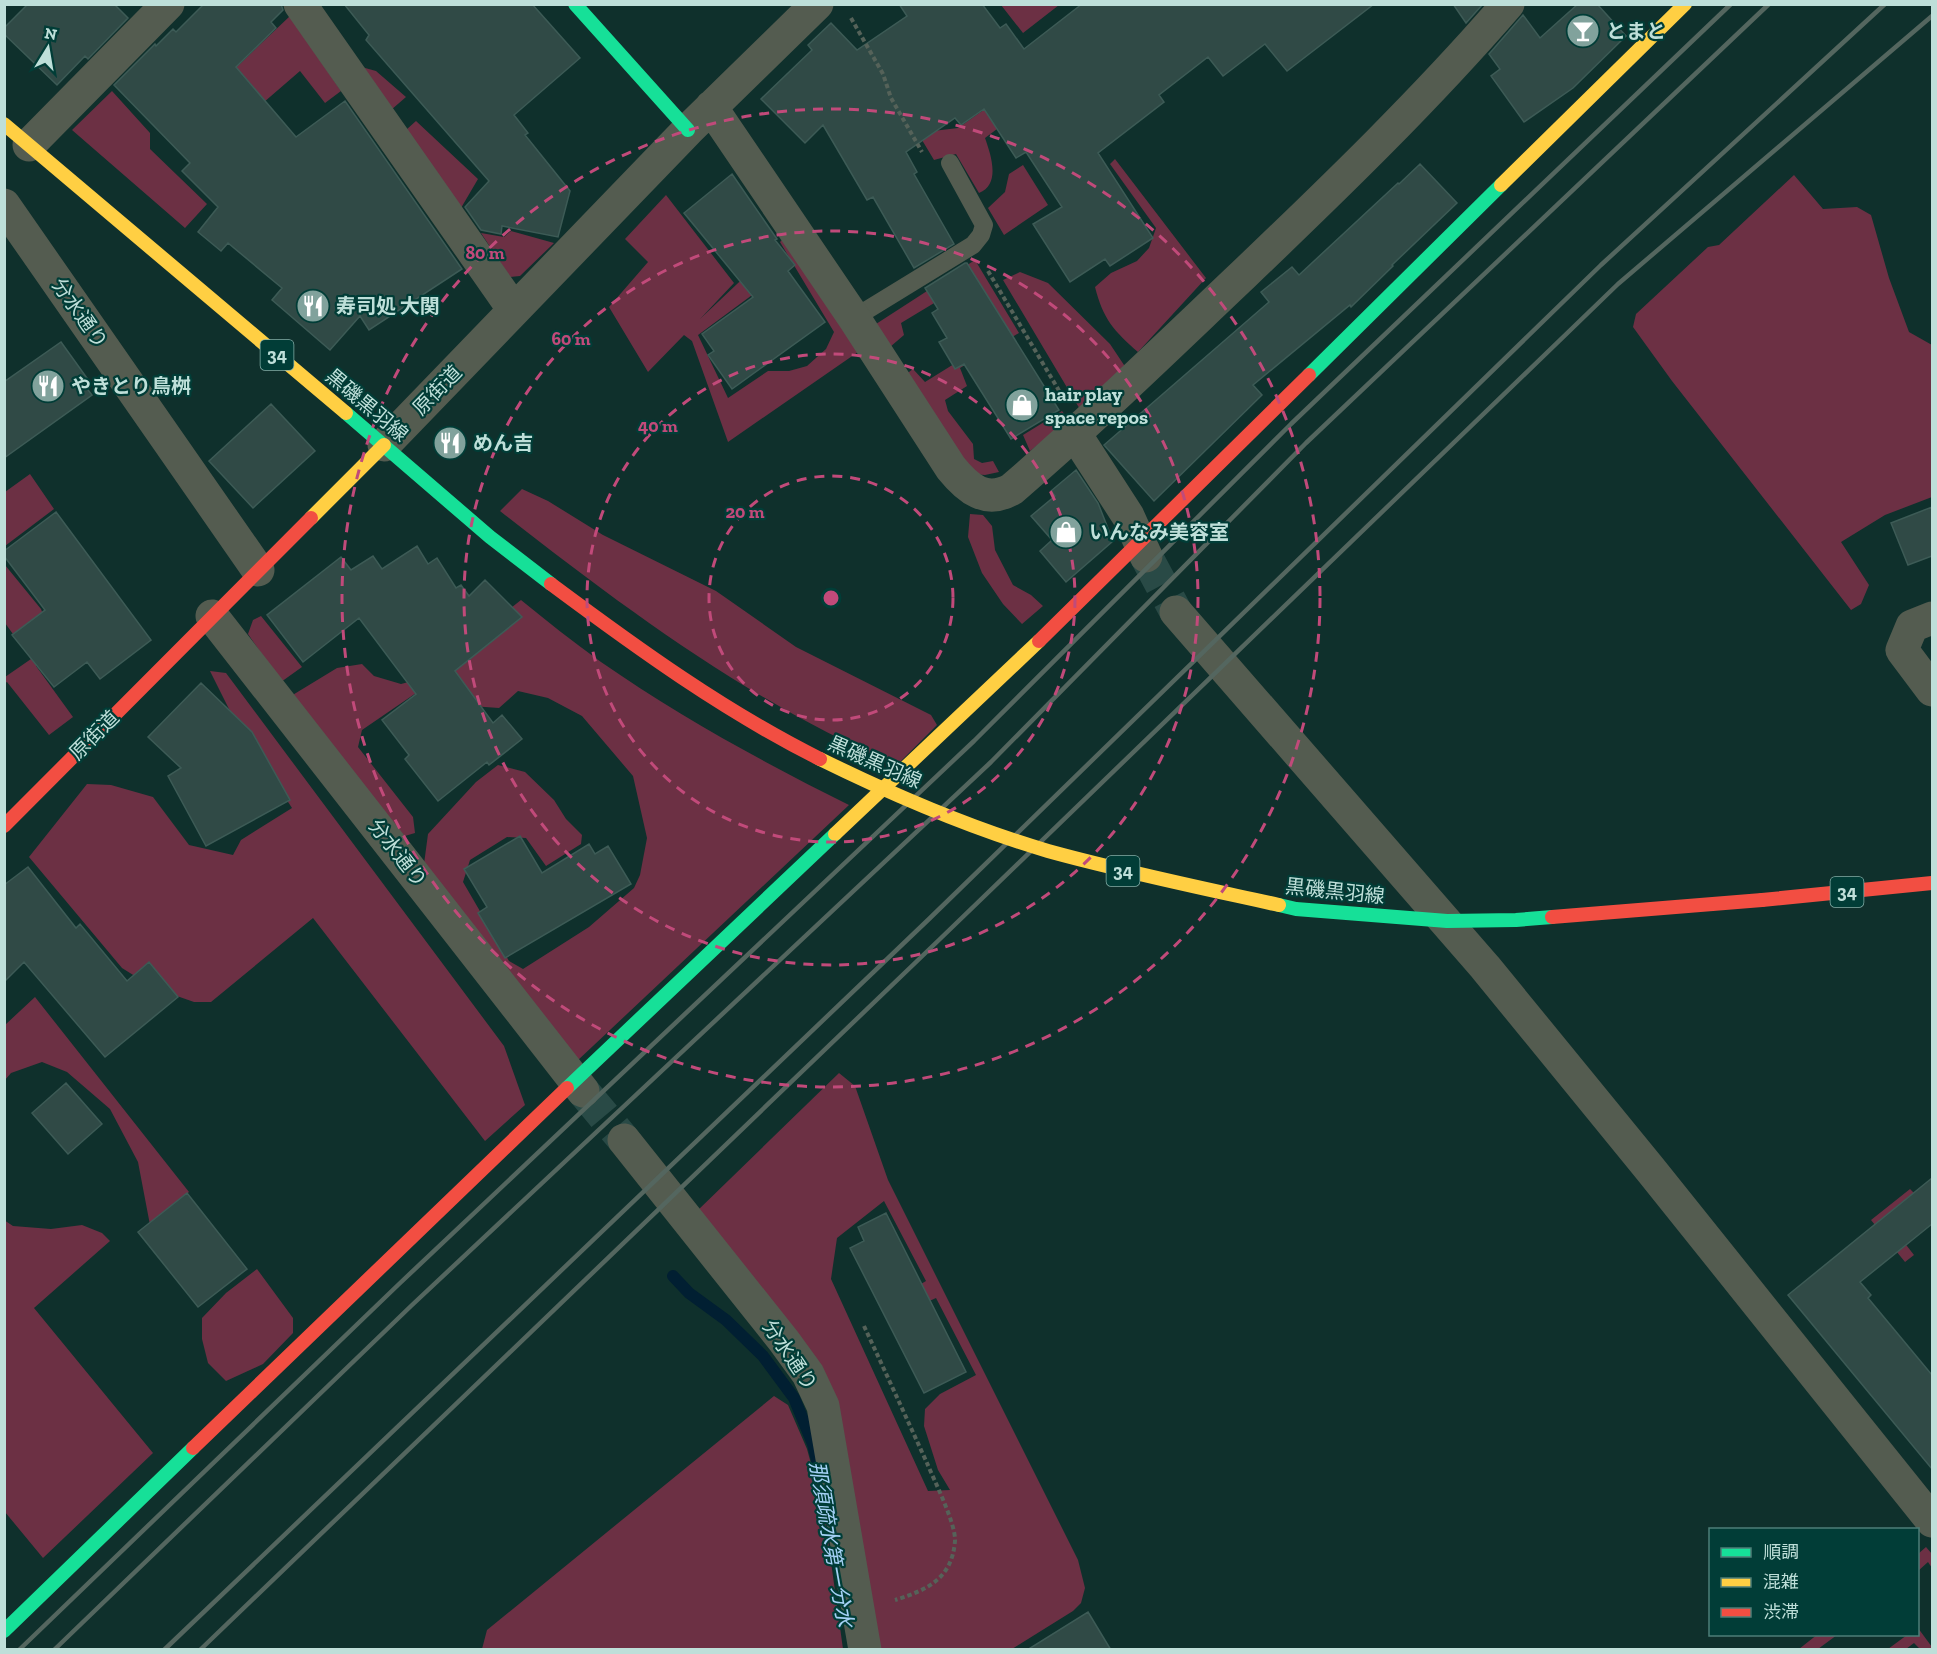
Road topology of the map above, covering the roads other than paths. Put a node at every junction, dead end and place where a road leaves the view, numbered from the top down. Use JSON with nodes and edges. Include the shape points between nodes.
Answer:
{"nodes":[{"id":1,"x":168,"y":4,"type":"edge"},
{"id":2,"x":300,"y":4,"type":"edge"},
{"id":3,"x":575,"y":4,"type":"edge"},
{"id":4,"x":817,"y":4,"type":"edge"},
{"id":5,"x":1508,"y":4,"type":"edge"},
{"id":6,"x":1685,"y":4,"type":"edge"},
{"id":7,"x":711,"y":107,"type":"junction"},
{"id":8,"x":688,"y":130,"type":"junction"},
{"id":9,"x":16,"y":134,"type":"edge"},
{"id":10,"x":950,"y":163,"type":"dead end"},
{"id":11,"x":4,"y":205,"type":"edge"},
{"id":12,"x":514,"y":310,"type":"junction"},
{"id":13,"x":854,"y":318,"type":"junction"},
{"id":14,"x":1075,"y":434,"type":"junction"},
{"id":15,"x":384,"y":445,"type":"junction"},
{"id":16,"x":1143,"y":549,"type":"junction"},
{"id":17,"x":258,"y":570,"type":"junction"},
{"id":18,"x":1176,"y":612,"type":"tunnel mouth"},
{"id":19,"x":212,"y":616,"type":"junction"},
{"id":20,"x":1932,"y":618,"type":"edge"},
{"id":21,"x":1932,"y":690,"type":"edge"},
{"id":22,"x":8,"y":813,"type":"edge"},
{"id":23,"x":1932,"y":883,"type":"edge"},
{"id":24,"x":579,"y":1085,"type":"junction"},
{"id":25,"x":624,"y":1140,"type":"tunnel mouth"},
{"id":26,"x":1932,"y":1521,"type":"edge"},
{"id":27,"x":4,"y":1631,"type":"edge"},
{"id":28,"x":865,"y":1650,"type":"edge"}],
"edges":[{"from":1,"to":9,"type":"street"},
{"from":2,"to":12,"type":"street"},
{"from":3,"to":8,"type":"street"},
{"from":4,"to":7,"type":"street","name":"原街道"},
{"from":5,"to":14,"type":"street","via":[[1477,41],[1314,207]]},
{"from":6,"to":16,"type":"street"},
{"from":7,"to":8,"type":"street","name":"原街道"},
{"from":7,"to":13,"type":"street"},
{"from":8,"to":12,"type":"street","name":"原街道"},
{"from":9,"to":15,"type":"street","name":"黒磯黒羽線","number":"34"},
{"from":10,"to":13,"type":"lane","via":[[984,225],[981,235],[973,245]]},
{"from":11,"to":17,"type":"street","name":"分水通り"},
{"from":12,"to":15,"type":"street","name":"原街道"},
{"from":13,"to":14,"type":"street","via":[[951,468],[978,493],[1002,495],[1012,489]]},
{"from":14,"to":16,"type":"street","via":[[1128,516]]},
{"from":15,"to":17,"type":"street","name":"原街道"},
{"from":15,"to":23,"type":"street","name":"黒磯黒羽線","number":"34","bridge":true,"via":[[551,584],[642,652],[731,709],[861,779],[949,816],[1046,850],[1296,909],[1447,921],[1516,920]]},
{"from":16,"to":24,"type":"street","via":[[1026,654]]},
{"from":17,"to":19,"type":"street","name":"原街道"},
{"from":18,"to":26,"type":"street","via":[[1485,967]]},
{"from":19,"to":22,"type":"street","name":"原街道"},
{"from":19,"to":24,"type":"street","name":"分水通り"},
{"from":20,"to":21,"type":"street","via":[[1912,626],[1902,650]]},
{"from":24,"to":27,"type":"street"},
{"from":25,"to":28,"type":"street","name":"分水通り","via":[[808,1374],[823,1406]]}]}
